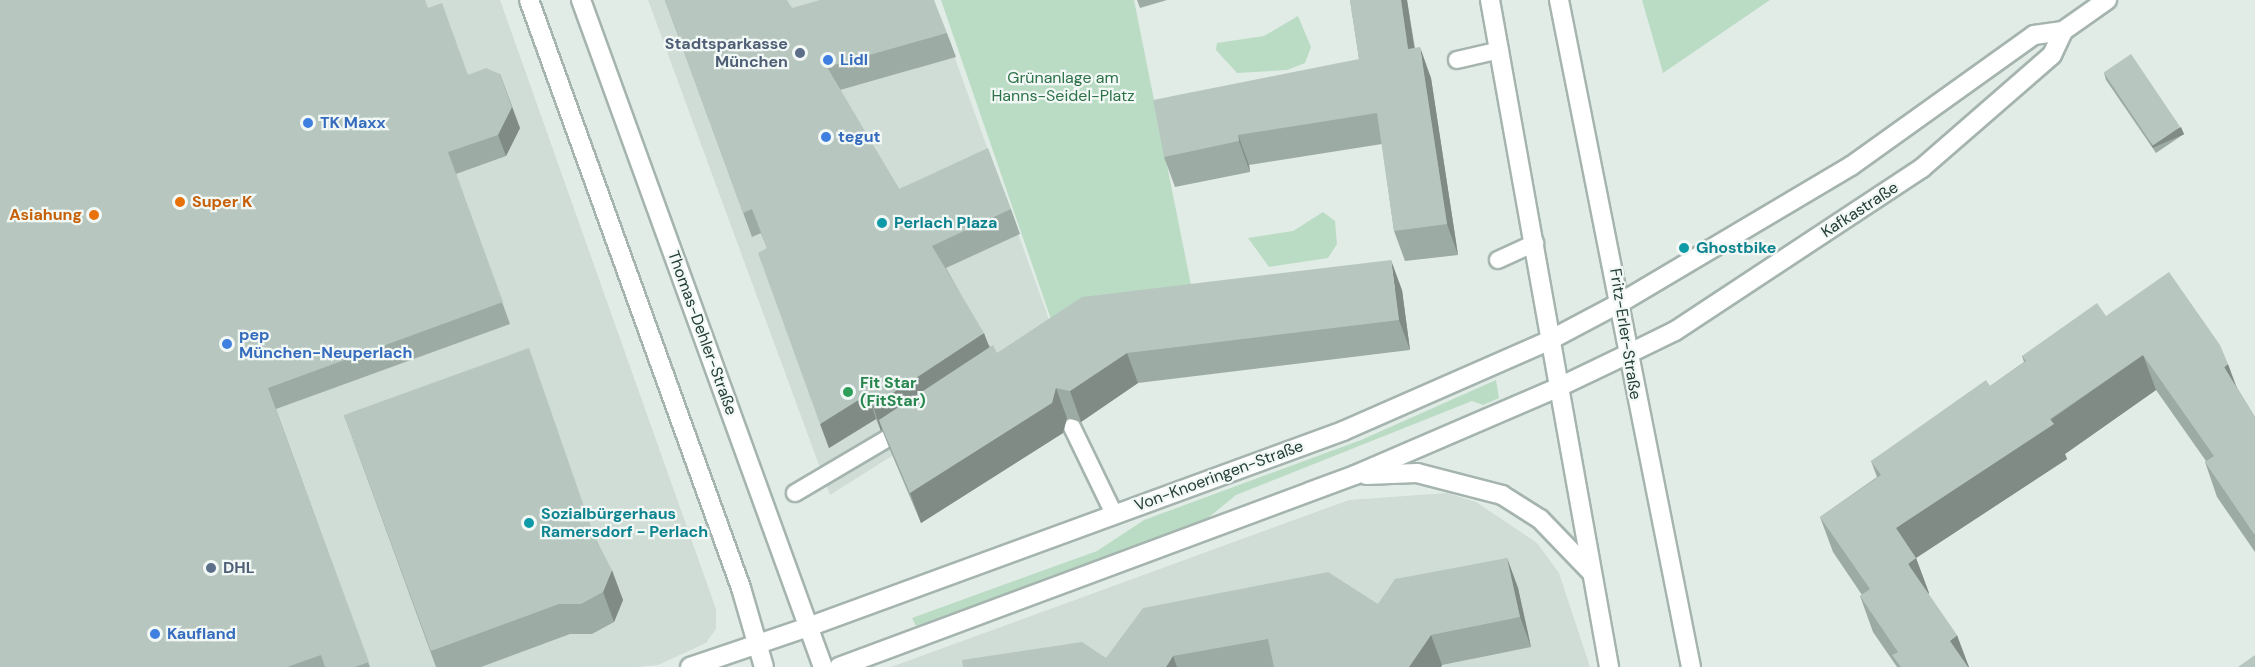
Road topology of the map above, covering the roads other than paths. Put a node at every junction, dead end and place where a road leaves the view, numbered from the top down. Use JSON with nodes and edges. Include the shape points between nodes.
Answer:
{"nodes":[{"id":1,"x":529,"y":0,"type":"edge"},
{"id":2,"x":581,"y":0,"type":"edge"},
{"id":3,"x":1490,"y":0,"type":"edge"},
{"id":4,"x":1559,"y":0,"type":"edge"},
{"id":5,"x":2107,"y":0,"type":"edge"},
{"id":6,"x":2063,"y":31,"type":"junction"},
{"id":7,"x":1500,"y":50,"type":"junction"},
{"id":8,"x":1457,"y":60,"type":"dead end"},
{"id":9,"x":1535,"y":243,"type":"junction"},
{"id":10,"x":1498,"y":260,"type":"dead end"},
{"id":11,"x":1620,"y":303,"type":"junction"},
{"id":12,"x":1550,"y":340,"type":"junction"},
{"id":13,"x":1628,"y":354,"type":"junction"},
{"id":14,"x":1557,"y":388,"type":"junction"},
{"id":15,"x":918,"y":419,"type":"edge"},
{"id":16,"x":1072,"y":427,"type":"dead end"},
{"id":17,"x":1355,"y":475,"type":"junction"},
{"id":18,"x":795,"y":493,"type":"dead end"},
{"id":19,"x":1114,"y":514,"type":"junction"},
{"id":20,"x":1590,"y":571,"type":"junction"},
{"id":21,"x":808,"y":627,"type":"junction"},
{"id":22,"x":757,"y":645,"type":"junction"},
{"id":23,"x":690,"y":667,"type":"edge"},
{"id":24,"x":764,"y":667,"type":"edge"},
{"id":25,"x":823,"y":667,"type":"edge"},
{"id":26,"x":839,"y":667,"type":"edge"},
{"id":27,"x":1609,"y":667,"type":"edge"},
{"id":28,"x":1690,"y":667,"type":"edge"}],
"edges":[{"from":1,"to":22,"type":"street"},
{"from":2,"to":21,"type":"street","name":"Thomas-Dehler-Straße"},
{"from":3,"to":7,"type":"street"},
{"from":4,"to":11,"type":"street","name":"Fritz-Erler-Straße"},
{"from":5,"to":6,"type":"street","name":"Kafkastraße"},
{"from":6,"to":11,"type":"street","name":"Kafkastraße","via":[[2034,35],[1851,166]]},
{"from":6,"to":13,"type":"street","name":"Kafkastraße","via":[[2052,55],[1922,168],[1675,331]]},
{"from":7,"to":8,"type":"lane"},
{"from":7,"to":9,"type":"street"},
{"from":9,"to":10,"type":"lane"},
{"from":9,"to":12,"type":"street"},
{"from":11,"to":12,"type":"street","name":"Von-Knoeringen-Straße"},
{"from":11,"to":13,"type":"street","name":"Fritz-Erler-Straße"},
{"from":12,"to":14,"type":"street"},
{"from":12,"to":19,"type":"street","name":"Von-Knoeringen-Straße","via":[[1343,431]]},
{"from":13,"to":14,"type":"street"},
{"from":13,"to":28,"type":"street","name":"Fritz-Erler-Straße"},
{"from":14,"to":17,"type":"street"},
{"from":14,"to":20,"type":"street"},
{"from":15,"to":18,"type":"lane"},
{"from":16,"to":19,"type":"lane"},
{"from":17,"to":20,"type":"street","via":[[1418,473],[1502,495],[1540,519]]},
{"from":17,"to":26,"type":"street"},
{"from":19,"to":21,"type":"street","name":"Von-Knoeringen-Straße"},
{"from":20,"to":27,"type":"street"},
{"from":21,"to":22,"type":"street","name":"Von-Knoeringen-Straße"},
{"from":21,"to":25,"type":"street","name":"Thomas-Dehler-Straße"},
{"from":22,"to":23,"type":"street"},
{"from":22,"to":24,"type":"street"}]}
